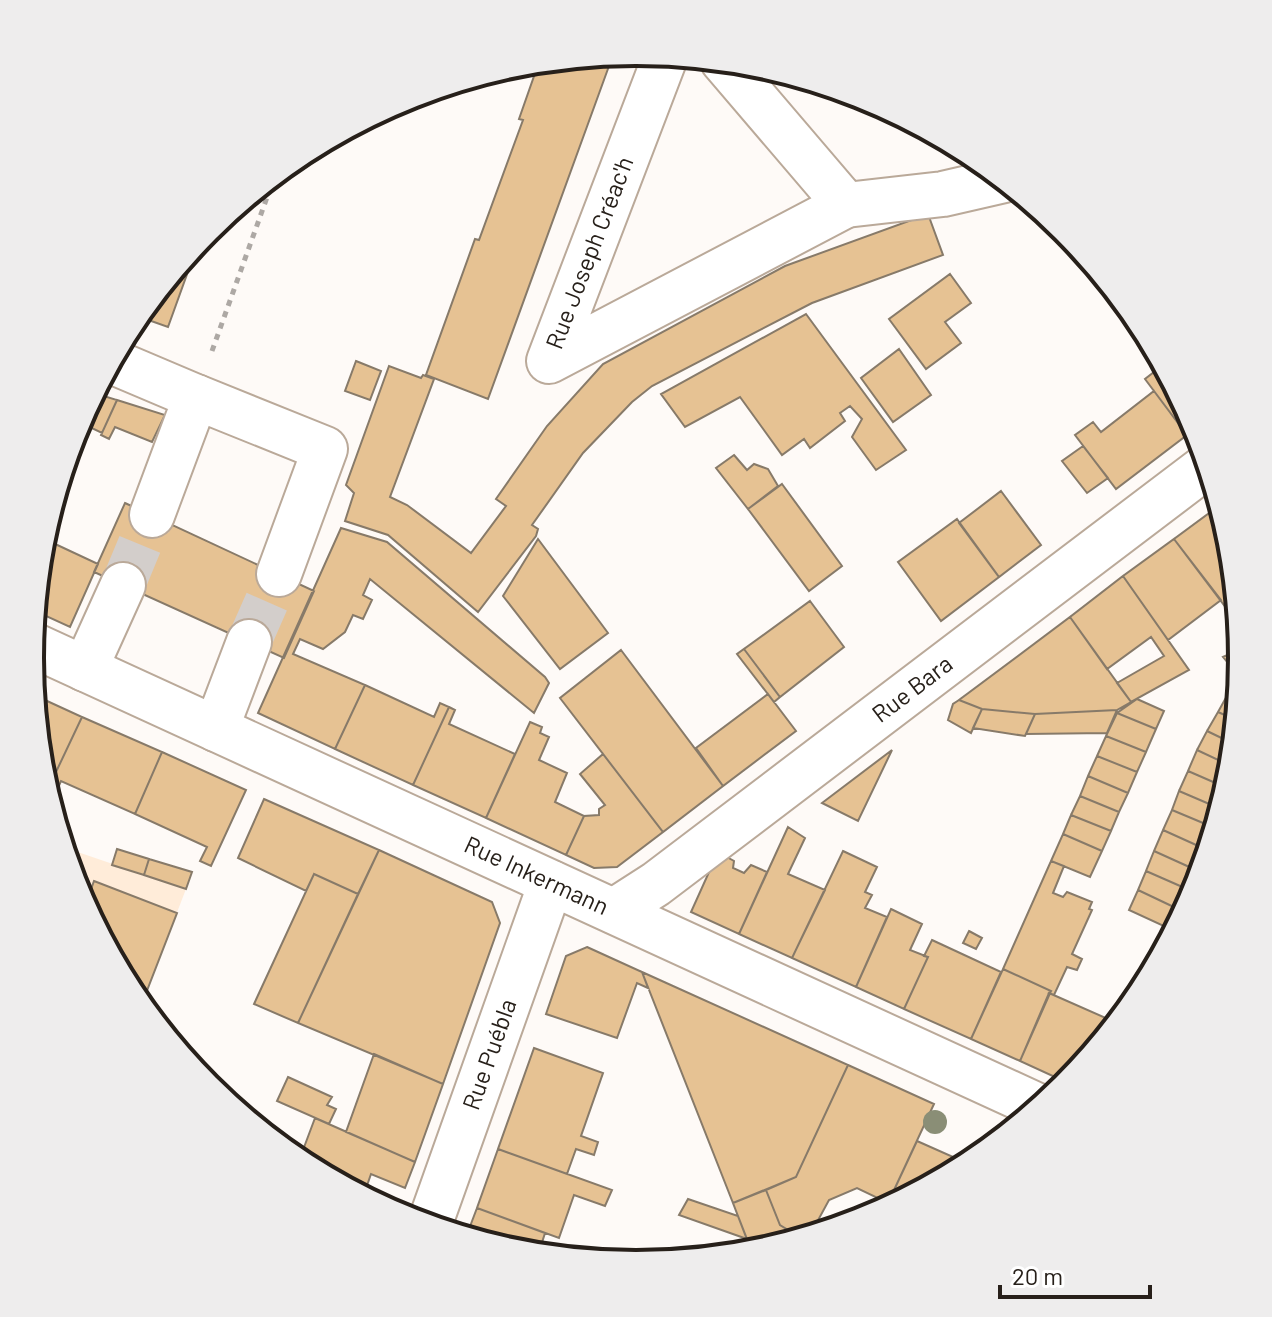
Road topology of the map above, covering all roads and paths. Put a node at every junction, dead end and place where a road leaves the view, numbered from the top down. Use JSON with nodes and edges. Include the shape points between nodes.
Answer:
{"nodes":[{"id":1,"x":661,"y":67,"type":"edge"},
{"id":2,"x":735,"y":76,"type":"edge"},
{"id":3,"x":989,"y":184,"type":"edge"},
{"id":4,"x":268,"y":196,"type":"edge"},
{"id":5,"x":846,"y":205,"type":"junction"},
{"id":6,"x":121,"y":365,"type":"edge"},
{"id":7,"x":196,"y":397,"type":"junction"},
{"id":8,"x":1198,"y":472,"type":"edge"},
{"id":9,"x":152,"y":515,"type":"tunnel mouth"},
{"id":10,"x":279,"y":574,"type":"tunnel mouth"},
{"id":11,"x":123,"y":585,"type":"tunnel mouth"},
{"id":12,"x":249,"y":642,"type":"tunnel mouth"},
{"id":13,"x":44,"y":650,"type":"edge"},
{"id":14,"x":85,"y":669,"type":"junction"},
{"id":15,"x":216,"y":729,"type":"junction"},
{"id":16,"x":551,"y":883,"type":"junction"},
{"id":17,"x":614,"y":911,"type":"junction"},
{"id":18,"x":1028,"y":1102,"type":"edge"},
{"id":19,"x":433,"y":1214,"type":"edge"}],
"edges":[{"from":1,"to":5,"type":"street","name":"Rue Joseph Créac'h","via":[[549,361]]},
{"from":2,"to":5,"type":"street"},
{"from":3,"to":5,"type":"street","name":"Rue Joseph Créac'h"},
{"from":4,"to":7,"type":"path"},
{"from":6,"to":7,"type":"street"},
{"from":7,"to":9,"type":"street"},
{"from":7,"to":10,"type":"street","via":[[325,449]]},
{"from":8,"to":17,"type":"street","name":"Rue Bara"},
{"from":11,"to":14,"type":"street"},
{"from":12,"to":15,"type":"street"},
{"from":13,"to":14,"type":"street","name":"Rue Inkermann"},
{"from":14,"to":15,"type":"street","name":"Rue Inkermann"},
{"from":15,"to":16,"type":"street","name":"Rue Inkermann"},
{"from":16,"to":17,"type":"street","name":"Rue Inkermann"},
{"from":16,"to":19,"type":"street","name":"Rue Puébla"},
{"from":17,"to":18,"type":"street","name":"Rue Inkermann"}]}
